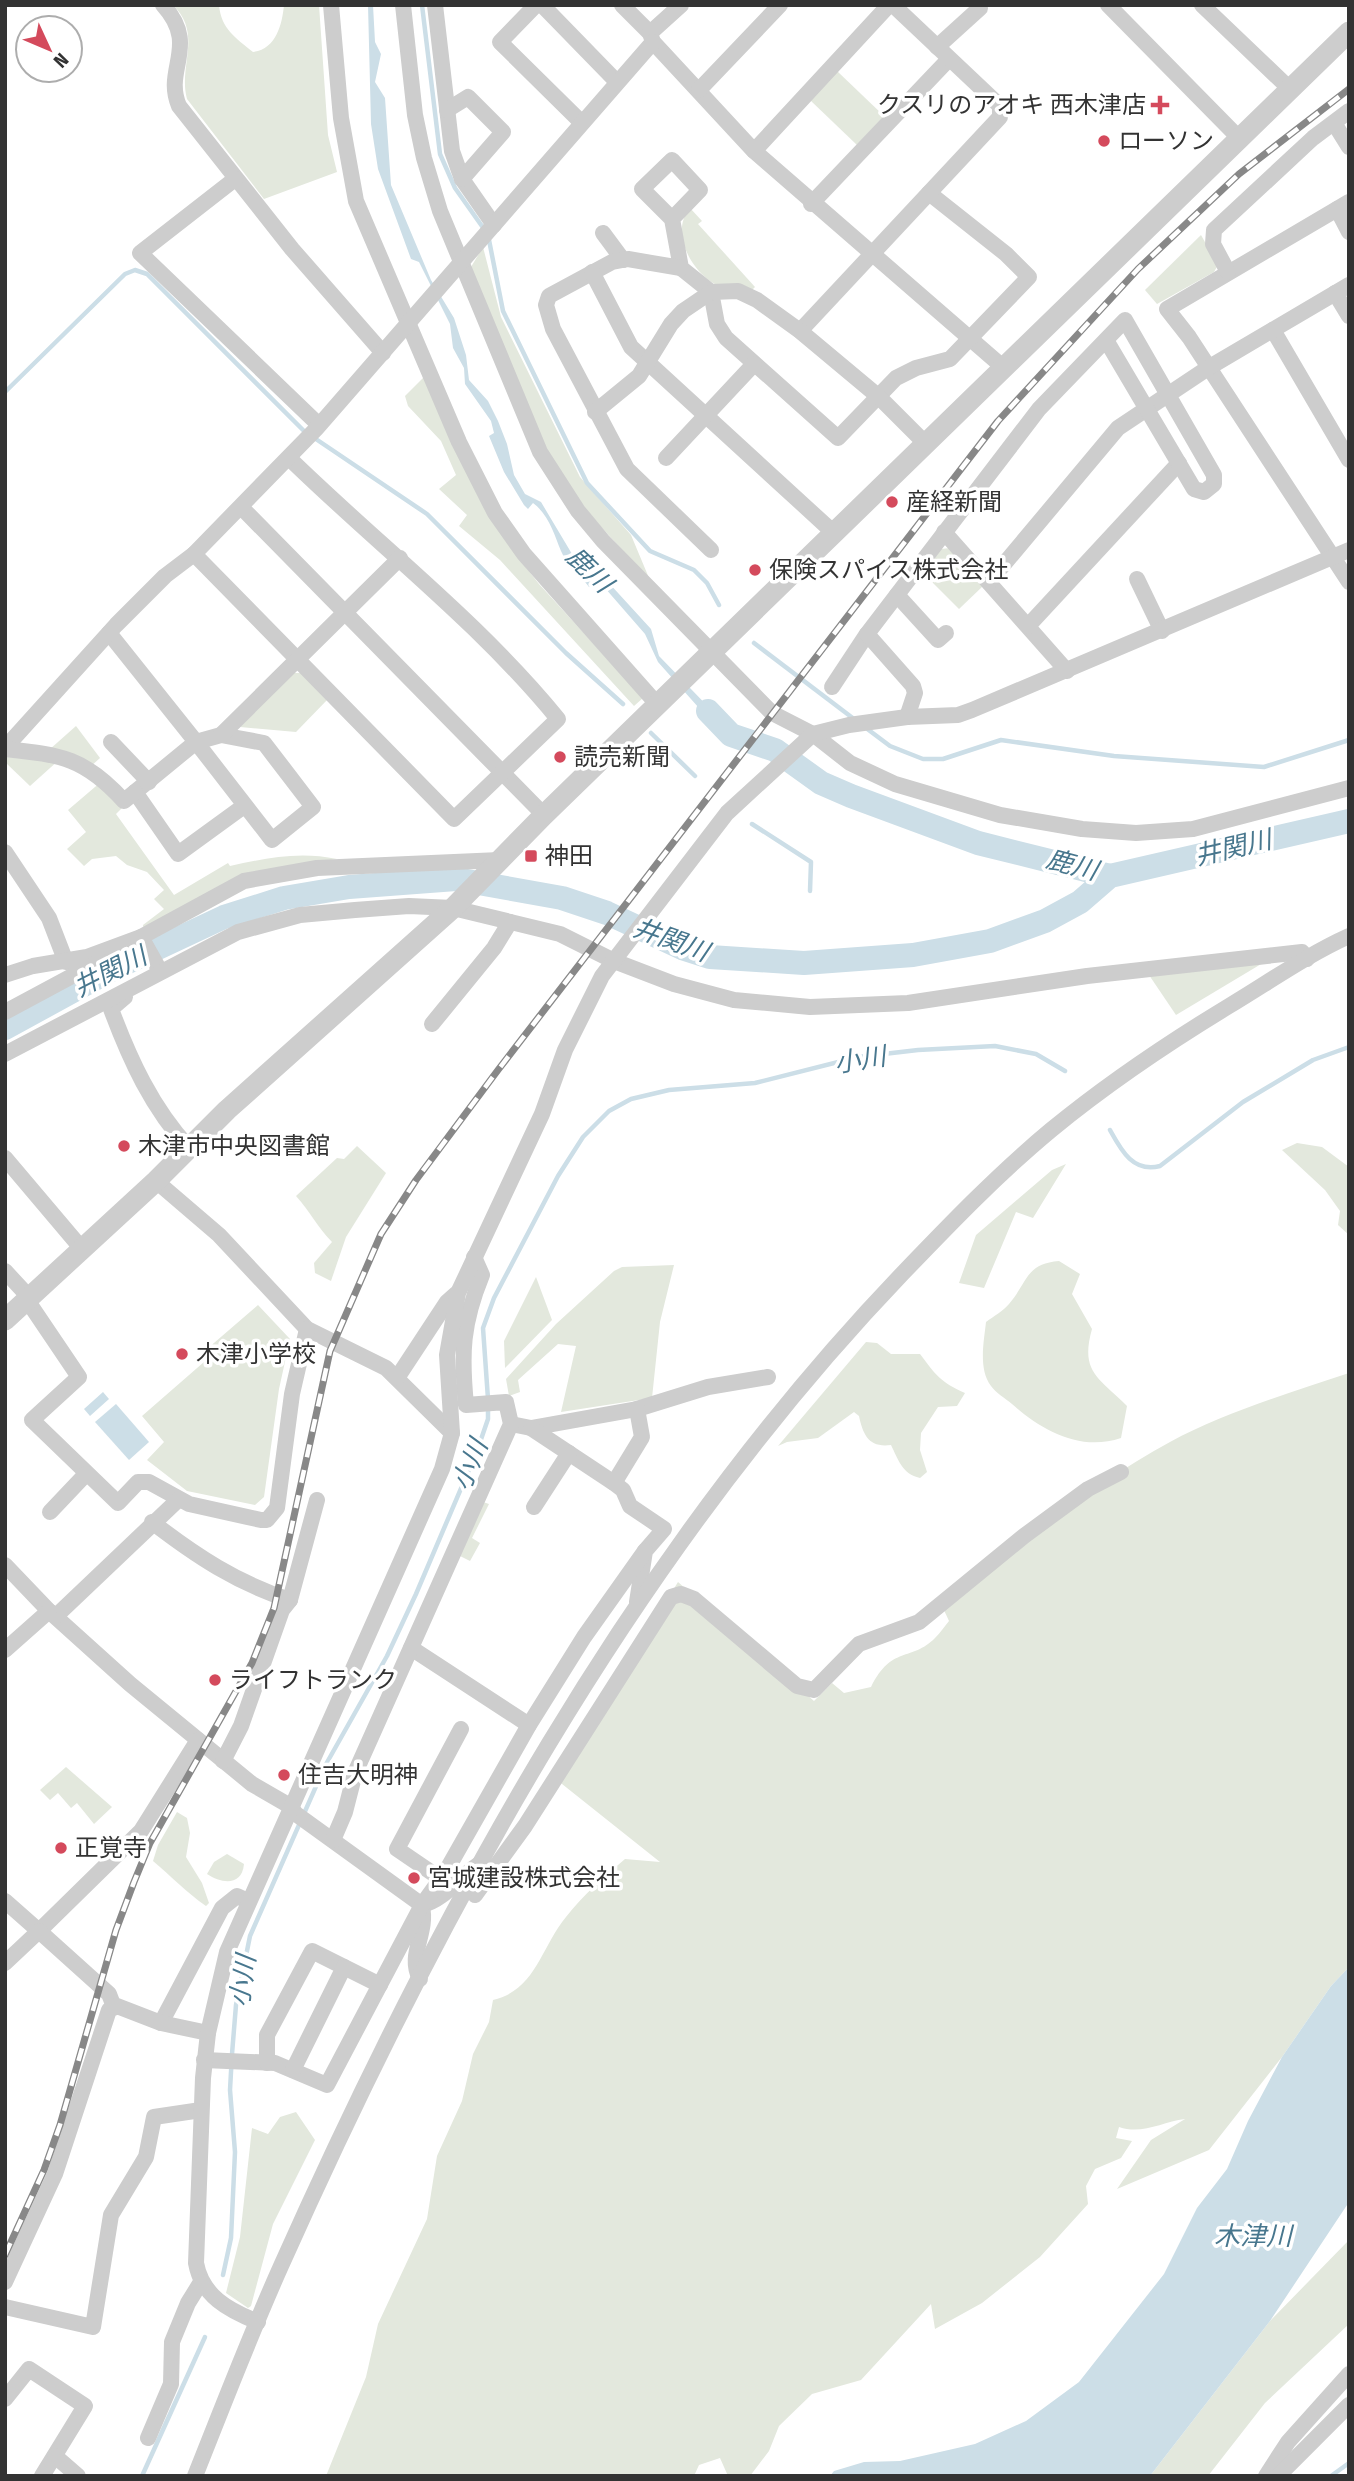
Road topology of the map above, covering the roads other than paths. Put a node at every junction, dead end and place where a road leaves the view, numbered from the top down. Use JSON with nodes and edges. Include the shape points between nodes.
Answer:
{"nodes":[{"id":1,"x":163,"y":5,"type":"edge"},
{"id":2,"x":331,"y":5,"type":"edge"},
{"id":3,"x":403,"y":5,"type":"edge"},
{"id":4,"x":435,"y":5,"type":"edge"},
{"id":5,"x":539,"y":5,"type":"edge"},
{"id":6,"x":622,"y":5,"type":"edge"},
{"id":7,"x":681,"y":5,"type":"edge"},
{"id":8,"x":780,"y":5,"type":"edge"},
{"id":9,"x":891,"y":5,"type":"edge"},
{"id":10,"x":977,"y":5,"type":"edge"},
{"id":11,"x":1108,"y":5,"type":"edge"},
{"id":12,"x":1202,"y":5,"type":"edge"},
{"id":13,"x":1349,"y":32,"type":"edge"},
{"id":14,"x":652,"y":37,"type":"junction"},
{"id":15,"x":937,"y":47,"type":"junction"},
{"id":16,"x":949,"y":59,"type":"junction"},
{"id":17,"x":617,"y":82,"type":"junction"},
{"id":18,"x":1290,"y":89,"type":"junction"},
{"id":19,"x":699,"y":90,"type":"junction"},
{"id":20,"x":447,"y":110,"type":"junction"},
{"id":21,"x":1349,"y":111,"type":"edge"},
{"id":22,"x":582,"y":123,"type":"junction"},
{"id":23,"x":1334,"y":123,"type":"junction"},
{"id":24,"x":1240,"y":138,"type":"junction"},
{"id":25,"x":1349,"y":147,"type":"edge"},
{"id":26,"x":754,"y":151,"type":"junction"},
{"id":27,"x":235,"y":179,"type":"junction"},
{"id":28,"x":462,"y":179,"type":"junction"},
{"id":29,"x":929,"y":193,"type":"junction"},
{"id":30,"x":811,"y":204,"type":"junction"},
{"id":31,"x":1343,"y":205,"type":"edge"},
{"id":32,"x":671,"y":219,"type":"dead end"},
{"id":33,"x":494,"y":225,"type":"junction"},
{"id":34,"x":1349,"y":232,"type":"edge"},
{"id":35,"x":603,"y":233,"type":"dead end"},
{"id":36,"x":871,"y":256,"type":"junction"},
{"id":37,"x":623,"y":260,"type":"junction"},
{"id":38,"x":458,"y":267,"type":"junction"},
{"id":39,"x":681,"y":268,"type":"junction"},
{"id":40,"x":592,"y":272,"type":"junction"},
{"id":41,"x":1228,"y":272,"type":"junction"},
{"id":42,"x":1342,"y":289,"type":"edge"},
{"id":43,"x":711,"y":292,"type":"junction"},
{"id":44,"x":1349,"y":316,"type":"edge"},
{"id":45,"x":411,"y":319,"type":"junction"},
{"id":46,"x":1273,"y":330,"type":"junction"},
{"id":47,"x":800,"y":331,"type":"junction"},
{"id":48,"x":971,"y":338,"type":"junction"},
{"id":49,"x":1106,"y":340,"type":"junction"},
{"id":50,"x":383,"y":353,"type":"junction"},
{"id":51,"x":649,"y":361,"type":"junction"},
{"id":52,"x":754,"y":365,"type":"junction"},
{"id":53,"x":1004,"y":368,"type":"junction"},
{"id":54,"x":1208,"y":368,"type":"junction"},
{"id":55,"x":1168,"y":395,"type":"junction"},
{"id":56,"x":879,"y":397,"type":"junction"},
{"id":57,"x":1147,"y":409,"type":"junction"},
{"id":58,"x":595,"y":412,"type":"junction"},
{"id":59,"x":709,"y":415,"type":"junction"},
{"id":60,"x":314,"y":431,"type":"junction"},
{"id":61,"x":926,"y":444,"type":"junction"},
{"id":62,"x":289,"y":458,"type":"junction"},
{"id":63,"x":666,"y":458,"type":"dead end"},
{"id":64,"x":1349,"y":460,"type":"edge"},
{"id":65,"x":1179,"y":463,"type":"junction"},
{"id":66,"x":242,"y":507,"type":"junction"},
{"id":67,"x":944,"y":532,"type":"junction"},
{"id":68,"x":834,"y":533,"type":"junction"},
{"id":69,"x":710,"y":550,"type":"dead end"},
{"id":70,"x":1349,"y":550,"type":"edge"},
{"id":71,"x":194,"y":554,"type":"junction"},
{"id":72,"x":1332,"y":557,"type":"junction"},
{"id":73,"x":400,"y":558,"type":"junction"},
{"id":74,"x":1137,"y":579,"type":"dead end"},
{"id":75,"x":989,"y":582,"type":"junction"},
{"id":76,"x":1349,"y":582,"type":"edge"},
{"id":77,"x":897,"y":595,"type":"junction"},
{"id":78,"x":346,"y":611,"type":"junction"},
{"id":79,"x":1028,"y":626,"type":"junction"},
{"id":80,"x":1163,"y":631,"type":"junction"},
{"id":81,"x":946,"y":633,"type":"dead end"},
{"id":82,"x":109,"y":634,"type":"junction"},
{"id":83,"x":867,"y":634,"type":"junction"},
{"id":84,"x":708,"y":654,"type":"junction"},
{"id":85,"x":298,"y":659,"type":"junction"},
{"id":86,"x":1066,"y":671,"type":"junction"},
{"id":87,"x":832,"y":687,"type":"dead end"},
{"id":88,"x":661,"y":701,"type":"junction"},
{"id":89,"x":907,"y":716,"type":"junction"},
{"id":90,"x":221,"y":735,"type":"junction"},
{"id":91,"x":809,"y":738,"type":"junction"},
{"id":92,"x":196,"y":742,"type":"junction"},
{"id":93,"x":111,"y":743,"type":"dead end"},
{"id":94,"x":5,"y":748,"type":"edge"},
{"id":95,"x":503,"y":772,"type":"junction"},
{"id":96,"x":149,"y":782,"type":"junction"},
{"id":97,"x":1349,"y":788,"type":"edge"},
{"id":98,"x":135,"y":792,"type":"junction"},
{"id":99,"x":244,"y":806,"type":"junction"},
{"id":100,"x":544,"y":815,"type":"junction"},
{"id":101,"x":5,"y":852,"type":"edge"},
{"id":102,"x":493,"y":867,"type":"junction"},
{"id":103,"x":455,"y":906,"type":"junction"},
{"id":104,"x":510,"y":922,"type":"junction"},
{"id":105,"x":1349,"y":936,"type":"edge"},
{"id":106,"x":143,"y":939,"type":"junction"},
{"id":107,"x":618,"y":956,"type":"junction"},
{"id":108,"x":1307,"y":959,"type":"junction"},
{"id":109,"x":66,"y":962,"type":"junction"},
{"id":110,"x":160,"y":969,"type":"junction"},
{"id":111,"x":5,"y":975,"type":"edge"},
{"id":112,"x":5,"y":1012,"type":"edge"},
{"id":113,"x":432,"y":1024,"type":"dead end"},
{"id":114,"x":5,"y":1054,"type":"edge"},
{"id":115,"x":189,"y":1147,"type":"junction"},
{"id":116,"x":5,"y":1158,"type":"edge"},
{"id":117,"x":156,"y":1181,"type":"junction"},
{"id":118,"x":82,"y":1249,"type":"junction"},
{"id":119,"x":474,"y":1257,"type":"junction"},
{"id":120,"x":5,"y":1271,"type":"edge"},
{"id":121,"x":458,"y":1293,"type":"junction"},
{"id":122,"x":28,"y":1299,"type":"junction"},
{"id":123,"x":5,"y":1320,"type":"edge"},
{"id":124,"x":307,"y":1329,"type":"junction"},
{"id":125,"x":768,"y":1377,"type":"dead end"},
{"id":126,"x":397,"y":1378,"type":"junction"},
{"id":127,"x":637,"y":1409,"type":"junction"},
{"id":128,"x":511,"y":1424,"type":"junction"},
{"id":129,"x":531,"y":1428,"type":"junction"},
{"id":130,"x":452,"y":1433,"type":"junction"},
{"id":131,"x":569,"y":1453,"type":"junction"},
{"id":132,"x":1121,"y":1472,"type":"dead end"},
{"id":133,"x":86,"y":1474,"type":"junction"},
{"id":134,"x":614,"y":1483,"type":"junction"},
{"id":135,"x":178,"y":1500,"type":"junction"},
{"id":136,"x":317,"y":1500,"type":"dead end"},
{"id":137,"x":534,"y":1507,"type":"dead end"},
{"id":138,"x":50,"y":1512,"type":"dead end"},
{"id":139,"x":152,"y":1522,"type":"junction"},
{"id":140,"x":645,"y":1551,"type":"junction"},
{"id":141,"x":5,"y":1566,"type":"edge"},
{"id":142,"x":290,"y":1600,"type":"junction"},
{"id":143,"x":635,"y":1610,"type":"junction"},
{"id":144,"x":53,"y":1614,"type":"junction"},
{"id":145,"x":411,"y":1648,"type":"junction"},
{"id":146,"x":5,"y":1650,"type":"edge"},
{"id":147,"x":529,"y":1725,"type":"junction"},
{"id":148,"x":461,"y":1729,"type":"dead end"},
{"id":149,"x":198,"y":1740,"type":"junction"},
{"id":150,"x":223,"y":1761,"type":"junction"},
{"id":151,"x":293,"y":1810,"type":"junction"},
{"id":152,"x":328,"y":1836,"type":"junction"},
{"id":153,"x":484,"y":1861,"type":"junction"},
{"id":154,"x":441,"y":1879,"type":"junction"},
{"id":155,"x":5,"y":1901,"type":"edge"},
{"id":156,"x":248,"y":1901,"type":"junction"},
{"id":157,"x":422,"y":1905,"type":"junction"},
{"id":158,"x":452,"y":1920,"type":"junction"},
{"id":159,"x":39,"y":1931,"type":"junction"},
{"id":160,"x":5,"y":1963,"type":"edge"},
{"id":161,"x":344,"y":1967,"type":"junction"},
{"id":162,"x":420,"y":1979,"type":"junction"},
{"id":163,"x":380,"y":1985,"type":"junction"},
{"id":164,"x":114,"y":2007,"type":"junction"},
{"id":165,"x":161,"y":2023,"type":"junction"},
{"id":166,"x":208,"y":2033,"type":"junction"},
{"id":167,"x":204,"y":2060,"type":"junction"},
{"id":168,"x":260,"y":2063,"type":"junction"},
{"id":169,"x":293,"y":2070,"type":"junction"},
{"id":170,"x":201,"y":2110,"type":"junction"},
{"id":171,"x":201,"y":2281,"type":"junction"},
{"id":172,"x":5,"y":2282,"type":"edge"},
{"id":173,"x":5,"y":2307,"type":"edge"},
{"id":174,"x":258,"y":2322,"type":"junction"},
{"id":175,"x":1349,"y":2374,"type":"edge"},
{"id":176,"x":5,"y":2399,"type":"edge"},
{"id":177,"x":1349,"y":2405,"type":"edge"},
{"id":178,"x":148,"y":2438,"type":"dead end"},
{"id":179,"x":55,"y":2456,"type":"junction"},
{"id":180,"x":42,"y":2476,"type":"edge"},
{"id":181,"x":78,"y":2476,"type":"edge"},
{"id":182,"x":195,"y":2476,"type":"edge"},
{"id":183,"x":1266,"y":2476,"type":"edge"},
{"id":184,"x":1278,"y":2476,"type":"edge"}],
"edges":[{"from":1,"to":27,"type":"street","via":[[174,20],[181,51],[173,86],[176,97]]},
{"from":2,"to":45,"type":"street","via":[[341,118],[356,201]]},
{"from":3,"to":38,"type":"street","via":[[424,158]]},
{"from":4,"to":20,"type":"street"},
{"from":5,"to":17,"type":"street"},
{"from":5,"to":22,"type":"street","via":[[500,41]]},
{"from":6,"to":14,"type":"street"},
{"from":7,"to":14,"type":"street"},
{"from":8,"to":19,"type":"street"},
{"from":9,"to":15,"type":"street"},
{"from":9,"to":26,"type":"street"},
{"from":10,"to":15,"type":"street","via":[[979,8]]},
{"from":11,"to":24,"type":"street"},
{"from":12,"to":18,"type":"street"},
{"from":13,"to":18,"type":"street"},
{"from":14,"to":17,"type":"street"},
{"from":14,"to":19,"type":"street"},
{"from":15,"to":16,"type":"street"},
{"from":16,"to":29,"type":"street","via":[[1000,106],[1000,117]]},
{"from":16,"to":30,"type":"street"},
{"from":17,"to":22,"type":"street"},
{"from":18,"to":24,"type":"street"},
{"from":19,"to":26,"type":"street"},
{"from":20,"to":28,"type":"street","via":[[452,151]]},
{"from":20,"to":28,"type":"street","via":[[468,97],[503,132]]},
{"from":21,"to":23,"type":"street"},
{"from":22,"to":33,"type":"street"},
{"from":23,"to":25,"type":"street"},
{"from":23,"to":41,"type":"street","via":[[1214,230],[1213,244]]},
{"from":24,"to":53,"type":"street"},
{"from":26,"to":30,"type":"street"},
{"from":27,"to":50,"type":"street"},
{"from":27,"to":60,"type":"street","via":[[140,253]]},
{"from":28,"to":33,"type":"street"},
{"from":29,"to":36,"type":"street"},
{"from":29,"to":48,"type":"street","via":[[1029,277]]},
{"from":30,"to":36,"type":"street"},
{"from":31,"to":34,"type":"street"},
{"from":31,"to":41,"type":"street"},
{"from":32,"to":39,"type":"street"},
{"from":33,"to":38,"type":"street"},
{"from":35,"to":37,"type":"street"},
{"from":36,"to":47,"type":"street"},
{"from":36,"to":48,"type":"street","via":[[888,265]]},
{"from":37,"to":39,"type":"street"},
{"from":37,"to":40,"type":"street"},
{"from":38,"to":45,"type":"street"},
{"from":38,"to":84,"type":"street","via":[[558,483],[603,541]]},
{"from":39,"to":43,"type":"street"},
{"from":40,"to":51,"type":"street","via":[[631,347]]},
{"from":40,"to":58,"type":"street","via":[[550,296],[547,305],[553,329]]},
{"from":41,"to":54,"type":"street","via":[[1167,309]]},
{"from":42,"to":44,"type":"street"},
{"from":42,"to":46,"type":"street"},
{"from":43,"to":47,"type":"street","via":[[737,291]]},
{"from":43,"to":51,"type":"street","via":[[671,324]]},
{"from":43,"to":52,"type":"street","via":[[717,324]]},
{"from":45,"to":50,"type":"street"},
{"from":45,"to":88,"type":"street","via":[[459,442],[495,513],[567,605]]},
{"from":46,"to":54,"type":"street"},
{"from":46,"to":64,"type":"street"},
{"from":47,"to":56,"type":"street"},
{"from":48,"to":53,"type":"street"},
{"from":48,"to":56,"type":"street","via":[[950,359],[896,378]]},
{"from":49,"to":55,"type":"street","via":[[1125,320]]},
{"from":49,"to":57,"type":"street"},
{"from":49,"to":67,"type":"street","via":[[1039,410]]},
{"from":50,"to":60,"type":"street"},
{"from":51,"to":58,"type":"street","via":[[630,387]]},
{"from":51,"to":59,"type":"street"},
{"from":52,"to":56,"type":"street","via":[[838,438]]},
{"from":52,"to":59,"type":"street"},
{"from":53,"to":61,"type":"street"},
{"from":54,"to":55,"type":"street"},
{"from":54,"to":72,"type":"street"},
{"from":55,"to":57,"type":"street"},
{"from":55,"to":65,"type":"street","via":[[1214,475],[1213,487],[1204,492],[1194,489]]},
{"from":56,"to":61,"type":"street"},
{"from":57,"to":65,"type":"street"},
{"from":57,"to":75,"type":"street","via":[[1118,428]]},
{"from":58,"to":69,"type":"street","via":[[627,469]]},
{"from":59,"to":63,"type":"street"},
{"from":59,"to":68,"type":"street"},
{"from":60,"to":62,"type":"street"},
{"from":61,"to":68,"type":"street"},
{"from":62,"to":66,"type":"street"},
{"from":62,"to":73,"type":"street"},
{"from":65,"to":79,"type":"street"},
{"from":66,"to":71,"type":"street"},
{"from":66,"to":78,"type":"street"},
{"from":67,"to":75,"type":"street"},
{"from":67,"to":77,"type":"street"},
{"from":68,"to":84,"type":"street"},
{"from":70,"to":72,"type":"street"},
{"from":71,"to":82,"type":"street","via":[[165,576]]},
{"from":71,"to":85,"type":"street"},
{"from":72,"to":76,"type":"street"},
{"from":72,"to":80,"type":"street"},
{"from":73,"to":78,"type":"street"},
{"from":73,"to":95,"type":"street","via":[[530,685],[558,719]]},
{"from":74,"to":80,"type":"street"},
{"from":75,"to":79,"type":"street"},
{"from":77,"to":81,"type":"street","via":[[938,640]]},
{"from":77,"to":83,"type":"street"},
{"from":78,"to":85,"type":"street"},
{"from":78,"to":95,"type":"street"},
{"from":79,"to":86,"type":"street"},
{"from":80,"to":86,"type":"street"},
{"from":82,"to":92,"type":"street"},
{"from":82,"to":94,"type":"street"},
{"from":83,"to":87,"type":"street"},
{"from":83,"to":89,"type":"street","via":[[913,686]]},
{"from":84,"to":88,"type":"street"},
{"from":84,"to":91,"type":"street","via":[[772,713]]},
{"from":85,"to":90,"type":"street"},
{"from":85,"to":95,"type":"street","via":[[454,819]]},
{"from":86,"to":89,"type":"street","via":[[958,715]]},
{"from":88,"to":100,"type":"street"},
{"from":89,"to":91,"type":"street","via":[[849,725]]},
{"from":90,"to":92,"type":"street"},
{"from":90,"to":99,"type":"street","via":[[264,743],[313,807],[272,840]]},
{"from":91,"to":97,"type":"street","via":[[895,784],[1000,815],[1104,831],[1193,829]]},
{"from":91,"to":107,"type":"street","via":[[727,813]]},
{"from":92,"to":96,"type":"street"},
{"from":92,"to":99,"type":"street"},
{"from":93,"to":96,"type":"street"},
{"from":94,"to":98,"type":"street","via":[[63,755],[103,779],[124,801]]},
{"from":95,"to":100,"type":"street"},
{"from":96,"to":98,"type":"street"},
{"from":98,"to":99,"type":"street","via":[[178,853]]},
{"from":100,"to":102,"type":"street"},
{"from":101,"to":109,"type":"street","via":[[49,918]]},
{"from":102,"to":103,"type":"street"},
{"from":102,"to":106,"type":"street","via":[[317,868],[244,881]]},
{"from":103,"to":104,"type":"street"},
{"from":103,"to":110,"type":"street","via":[[300,915],[238,932]]},
{"from":103,"to":115,"type":"street"},
{"from":104,"to":107,"type":"street"},
{"from":104,"to":113,"type":"street"},
{"from":105,"to":108,"type":"street"},
{"from":106,"to":109,"type":"street"},
{"from":106,"to":110,"type":"street"},
{"from":106,"to":112,"type":"street"},
{"from":107,"to":108,"type":"street","via":[[653,978],[734,1000],[853,1008],[1302,952]]},
{"from":107,"to":119,"type":"street","via":[[602,976],[565,1049],[542,1114]]},
{"from":108,"to":143,"type":"street","via":[[1104,1088],[990,1185],[865,1312],[782,1409]]},
{"from":109,"to":111,"type":"street"},
{"from":110,"to":114,"type":"street"},
{"from":110,"to":115,"type":"street","via":[[111,1009],[150,1098]]},
{"from":115,"to":117,"type":"street"},
{"from":116,"to":118,"type":"street"},
{"from":117,"to":118,"type":"street"},
{"from":117,"to":124,"type":"street","via":[[219,1235]]},
{"from":118,"to":122,"type":"street"},
{"from":119,"to":121,"type":"street"},
{"from":119,"to":128,"type":"street","via":[[482,1275],[467,1317],[461,1358],[466,1405],[506,1402]]},
{"from":120,"to":122,"type":"street"},
{"from":121,"to":126,"type":"street","via":[[447,1302]]},
{"from":121,"to":130,"type":"street","via":[[447,1355]]},
{"from":122,"to":123,"type":"street"},
{"from":122,"to":133,"type":"street","via":[[79,1377],[32,1420]]},
{"from":124,"to":126,"type":"street","via":[[386,1368]]},
{"from":124,"to":135,"type":"street","via":[[292,1394],[277,1508],[267,1520],[261,1520]]},
{"from":125,"to":127,"type":"street","via":[[708,1387]]},
{"from":126,"to":130,"type":"street"},
{"from":127,"to":129,"type":"street"},
{"from":127,"to":134,"type":"street","via":[[642,1437]]},
{"from":128,"to":129,"type":"street"},
{"from":128,"to":145,"type":"street"},
{"from":129,"to":131,"type":"street"},
{"from":130,"to":151,"type":"street","via":[[427,1505]]},
{"from":131,"to":134,"type":"street"},
{"from":131,"to":137,"type":"street"},
{"from":132,"to":158,"type":"street","via":[[1088,1489],[1024,1536],[919,1622],[859,1644],[814,1690],[797,1686],[694,1599],[686,1594],[671,1597],[525,1826]]},
{"from":133,"to":135,"type":"street","via":[[118,1503],[138,1482],[149,1482]]},
{"from":133,"to":138,"type":"street"},
{"from":134,"to":140,"type":"street","via":[[630,1506],[664,1528]]},
{"from":135,"to":139,"type":"street"},
{"from":136,"to":142,"type":"street"},
{"from":139,"to":142,"type":"street","via":[[214,1568]]},
{"from":139,"to":144,"type":"street"},
{"from":140,"to":143,"type":"street"},
{"from":140,"to":147,"type":"street"},
{"from":141,"to":144,"type":"street"},
{"from":142,"to":150,"type":"street","via":[[282,1610],[241,1726]]},
{"from":143,"to":153,"type":"street","via":[[546,1748]]},
{"from":144,"to":146,"type":"street"},
{"from":144,"to":149,"type":"street"},
{"from":145,"to":147,"type":"street"},
{"from":145,"to":152,"type":"street","via":[[355,1773],[345,1812]]},
{"from":147,"to":154,"type":"street"},
{"from":148,"to":154,"type":"street","via":[[397,1849]]},
{"from":149,"to":150,"type":"street"},
{"from":149,"to":159,"type":"street","via":[[141,1831]]},
{"from":150,"to":151,"type":"street"},
{"from":151,"to":152,"type":"street"},
{"from":151,"to":156,"type":"street"},
{"from":152,"to":157,"type":"street"},
{"from":153,"to":157,"type":"street","via":[[462,1875],[436,1902]]},
{"from":153,"to":158,"type":"street"},
{"from":154,"to":157,"type":"street"},
{"from":155,"to":159,"type":"street"},
{"from":156,"to":165,"type":"street","via":[[237,1896],[222,1908]]},
{"from":156,"to":166,"type":"street","via":[[228,1952]]},
{"from":157,"to":162,"type":"street","via":[[425,1918],[414,1962]]},
{"from":157,"to":163,"type":"street"},
{"from":158,"to":162,"type":"street"},
{"from":159,"to":160,"type":"street"},
{"from":159,"to":164,"type":"street","via":[[109,1994]]},
{"from":161,"to":163,"type":"street"},
{"from":161,"to":168,"type":"street","via":[[312,1951],[268,2035]]},
{"from":161,"to":169,"type":"street"},
{"from":162,"to":174,"type":"street"},
{"from":163,"to":169,"type":"street","via":[[327,2085]]},
{"from":164,"to":165,"type":"street"},
{"from":164,"to":172,"type":"street","via":[[108,2013],[55,2174]]},
{"from":165,"to":166,"type":"street"},
{"from":166,"to":167,"type":"street"},
{"from":167,"to":168,"type":"street"},
{"from":167,"to":170,"type":"street"},
{"from":168,"to":169,"type":"street"},
{"from":170,"to":171,"type":"street","via":[[196,2263]]},
{"from":170,"to":173,"type":"street","via":[[154,2117],[146,2157],[111,2215],[93,2327]]},
{"from":171,"to":174,"type":"street","via":[[221,2304]]},
{"from":171,"to":178,"type":"street","via":[[172,2342],[171,2384]]},
{"from":174,"to":182,"type":"street"},
{"from":175,"to":183,"type":"street","via":[[1289,2442]]},
{"from":176,"to":179,"type":"street","via":[[29,2369],[85,2406]]},
{"from":177,"to":184,"type":"street"},
{"from":179,"to":180,"type":"street"},
{"from":179,"to":181,"type":"street"}]}
